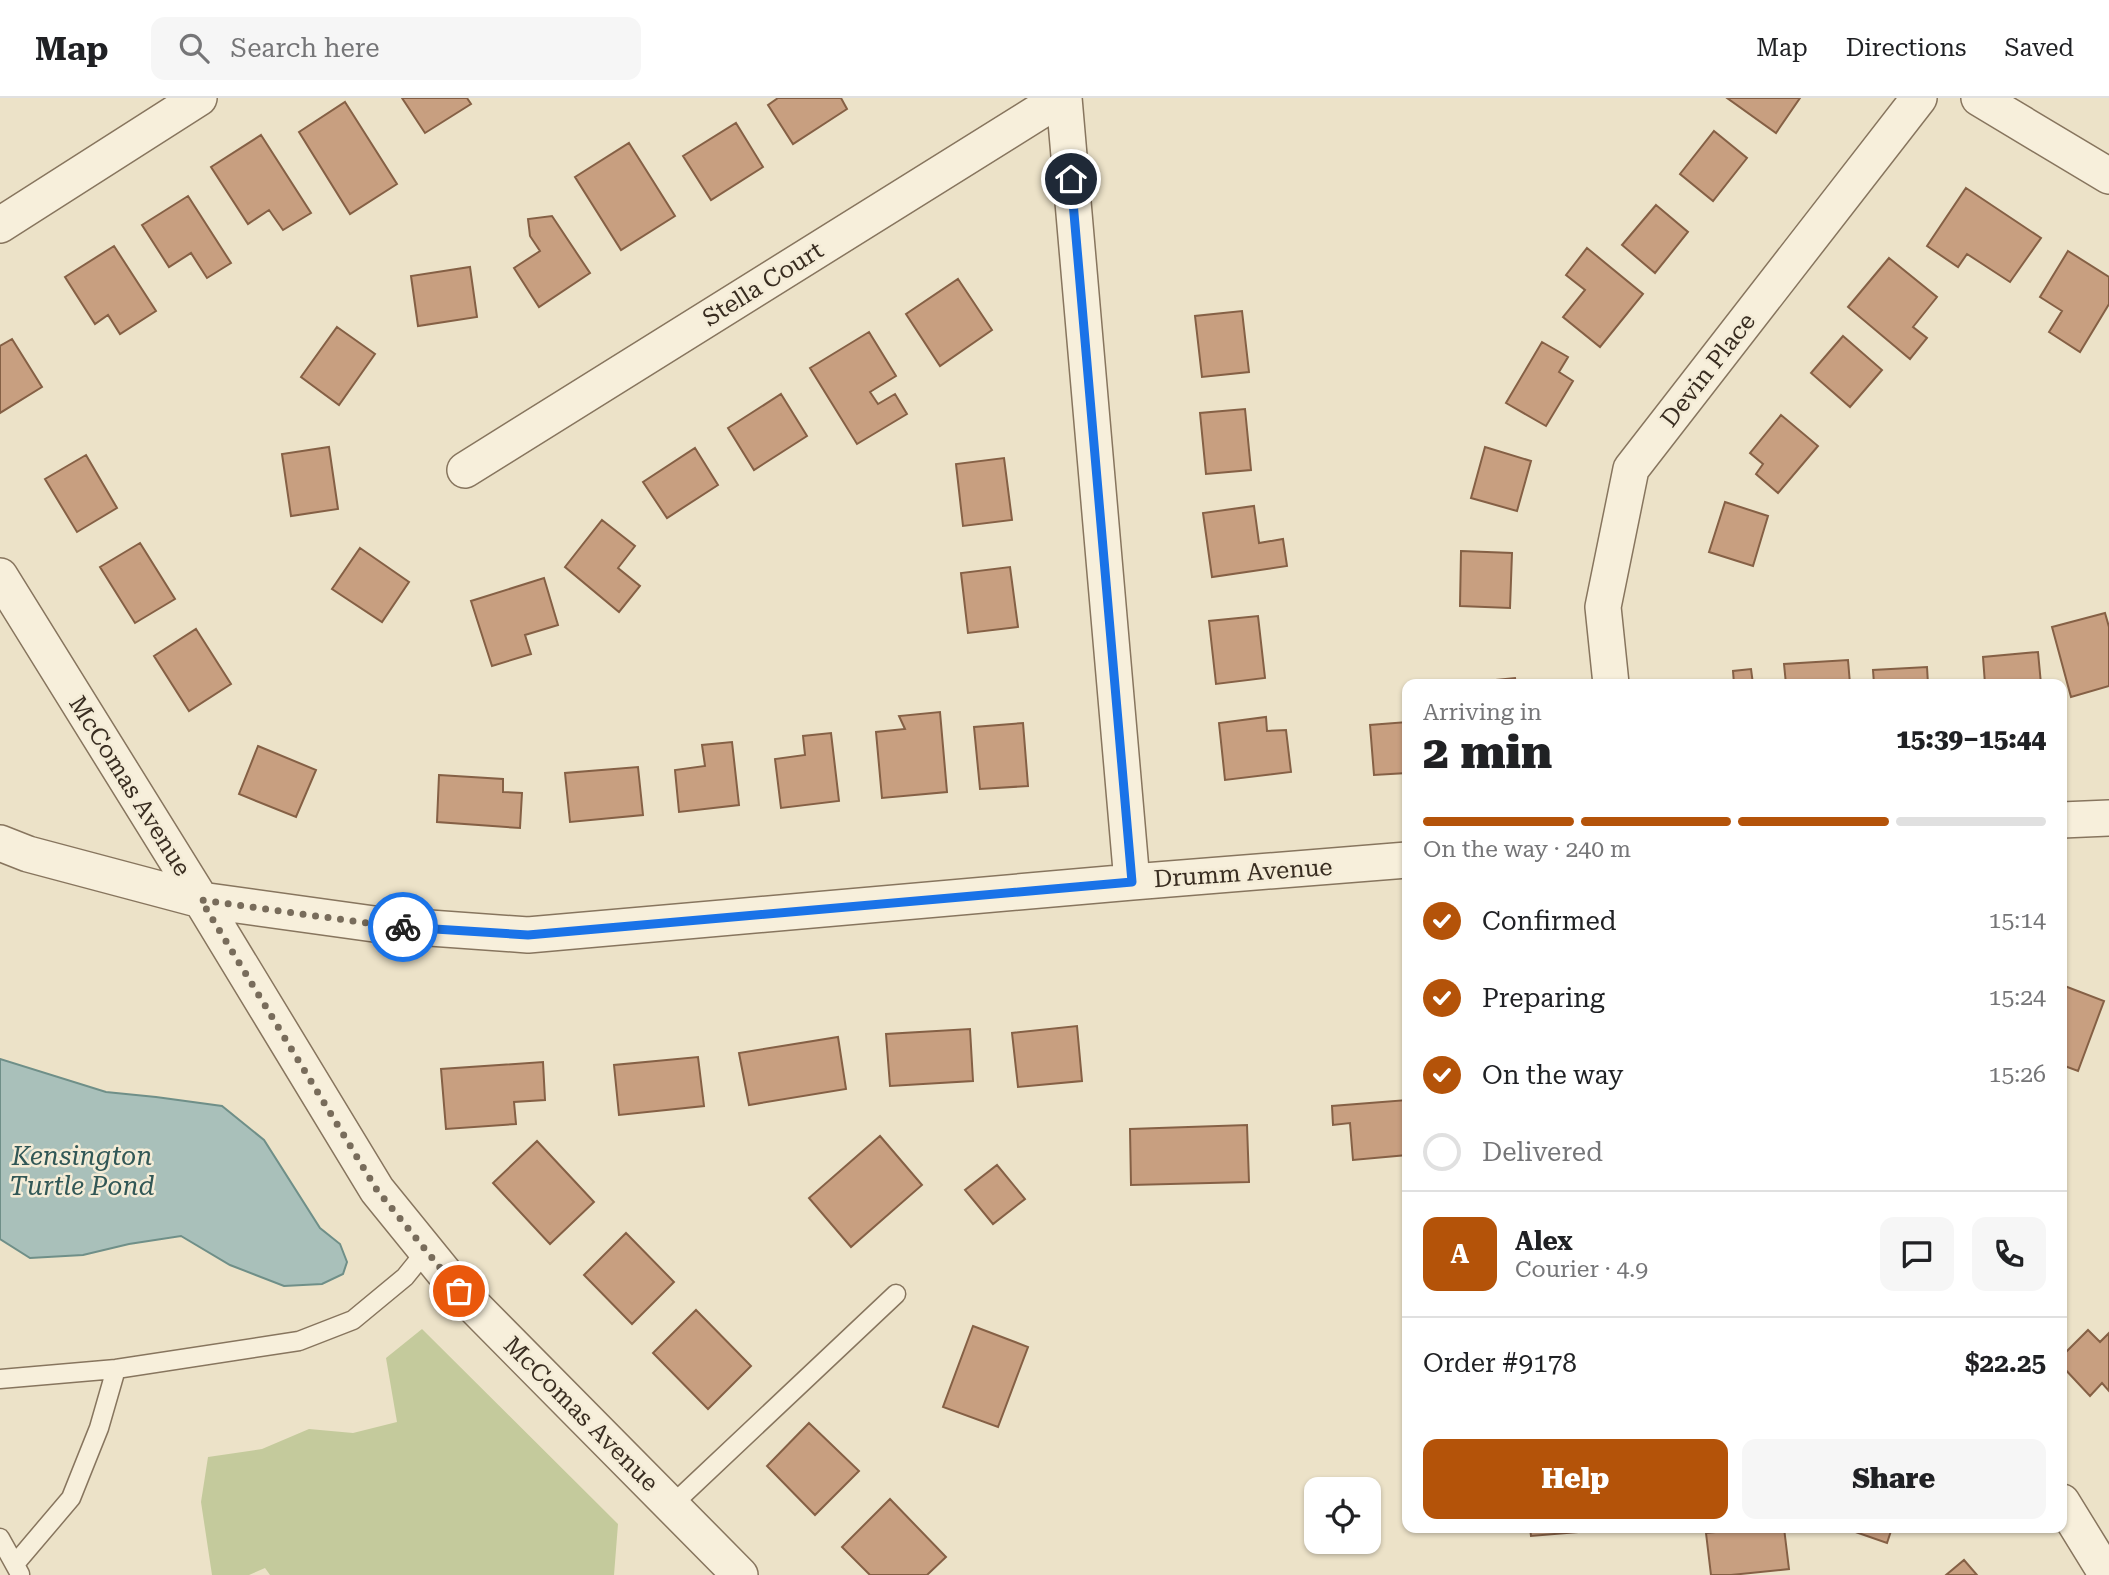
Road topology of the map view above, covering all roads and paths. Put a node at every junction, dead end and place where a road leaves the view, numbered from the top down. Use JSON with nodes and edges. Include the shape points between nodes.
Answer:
{"nodes":[{"id":1,"x":199,"y":98,"type":"edge"},
{"id":2,"x":1063,"y":98,"type":"edge"},
{"id":3,"x":1919,"y":98,"type":"edge"},
{"id":4,"x":1979,"y":98,"type":"edge"},
{"id":5,"x":2109,"y":176,"type":"edge"},
{"id":6,"x":0,"y":225,"type":"edge"},
{"id":7,"x":465,"y":470,"type":"dead end"},
{"id":8,"x":0,"y":576,"type":"edge"},
{"id":9,"x":1610,"y":679,"type":"edge"},
{"id":10,"x":2109,"y":818,"type":"edge"},
{"id":11,"x":2067,"y":820,"type":"edge"},
{"id":12,"x":0,"y":843,"type":"edge"},
{"id":13,"x":1402,"y":860,"type":"edge"},
{"id":14,"x":1132,"y":882,"type":"junction"},
{"id":15,"x":201,"y":900,"type":"junction"},
{"id":16,"x":426,"y":1251,"type":"junction"},
{"id":17,"x":896,"y":1294,"type":"dead end"},
{"id":18,"x":116,"y":1368,"type":"junction"},
{"id":19,"x":0,"y":1379,"type":"edge"},
{"id":20,"x":671,"y":1506,"type":"junction"},
{"id":21,"x":2067,"y":1510,"type":"edge"},
{"id":22,"x":0,"y":1538,"type":"edge"},
{"id":23,"x":18,"y":1570,"type":"edge"},
{"id":24,"x":740,"y":1575,"type":"edge"},
{"id":25,"x":2107,"y":1575,"type":"edge"}],
"edges":[{"from":1,"to":6,"type":"street"},
{"from":2,"to":7,"type":"street","name":"Stella Court"},
{"from":2,"to":14,"type":"street"},
{"from":3,"to":9,"type":"street","name":"Devin Place","via":[[1631,469],[1603,607]]},
{"from":4,"to":5,"type":"street"},
{"from":8,"to":15,"type":"street","name":"McComas Avenue"},
{"from":10,"to":11,"type":"street"},
{"from":12,"to":15,"type":"street","name":"Drumm Avenue"},
{"from":13,"to":14,"type":"street","name":"Drumm Avenue"},
{"from":14,"to":15,"type":"street","name":"Drumm Avenue","via":[[528,935],[374,924]]},
{"from":15,"to":16,"type":"street","name":"McComas Avenue","via":[[377,1190]]},
{"from":16,"to":18,"type":"lane","via":[[405,1276],[353,1320],[299,1340]]},
{"from":16,"to":20,"type":"street","name":"McComas Avenue","via":[[459,1291]]},
{"from":17,"to":20,"type":"lane"},
{"from":18,"to":19,"type":"lane"},
{"from":18,"to":23,"type":"lane","via":[[71,1498]]},
{"from":20,"to":24,"type":"street","name":"McComas Avenue"},
{"from":21,"to":25,"type":"street"},
{"from":22,"to":23,"type":"lane"}]}
